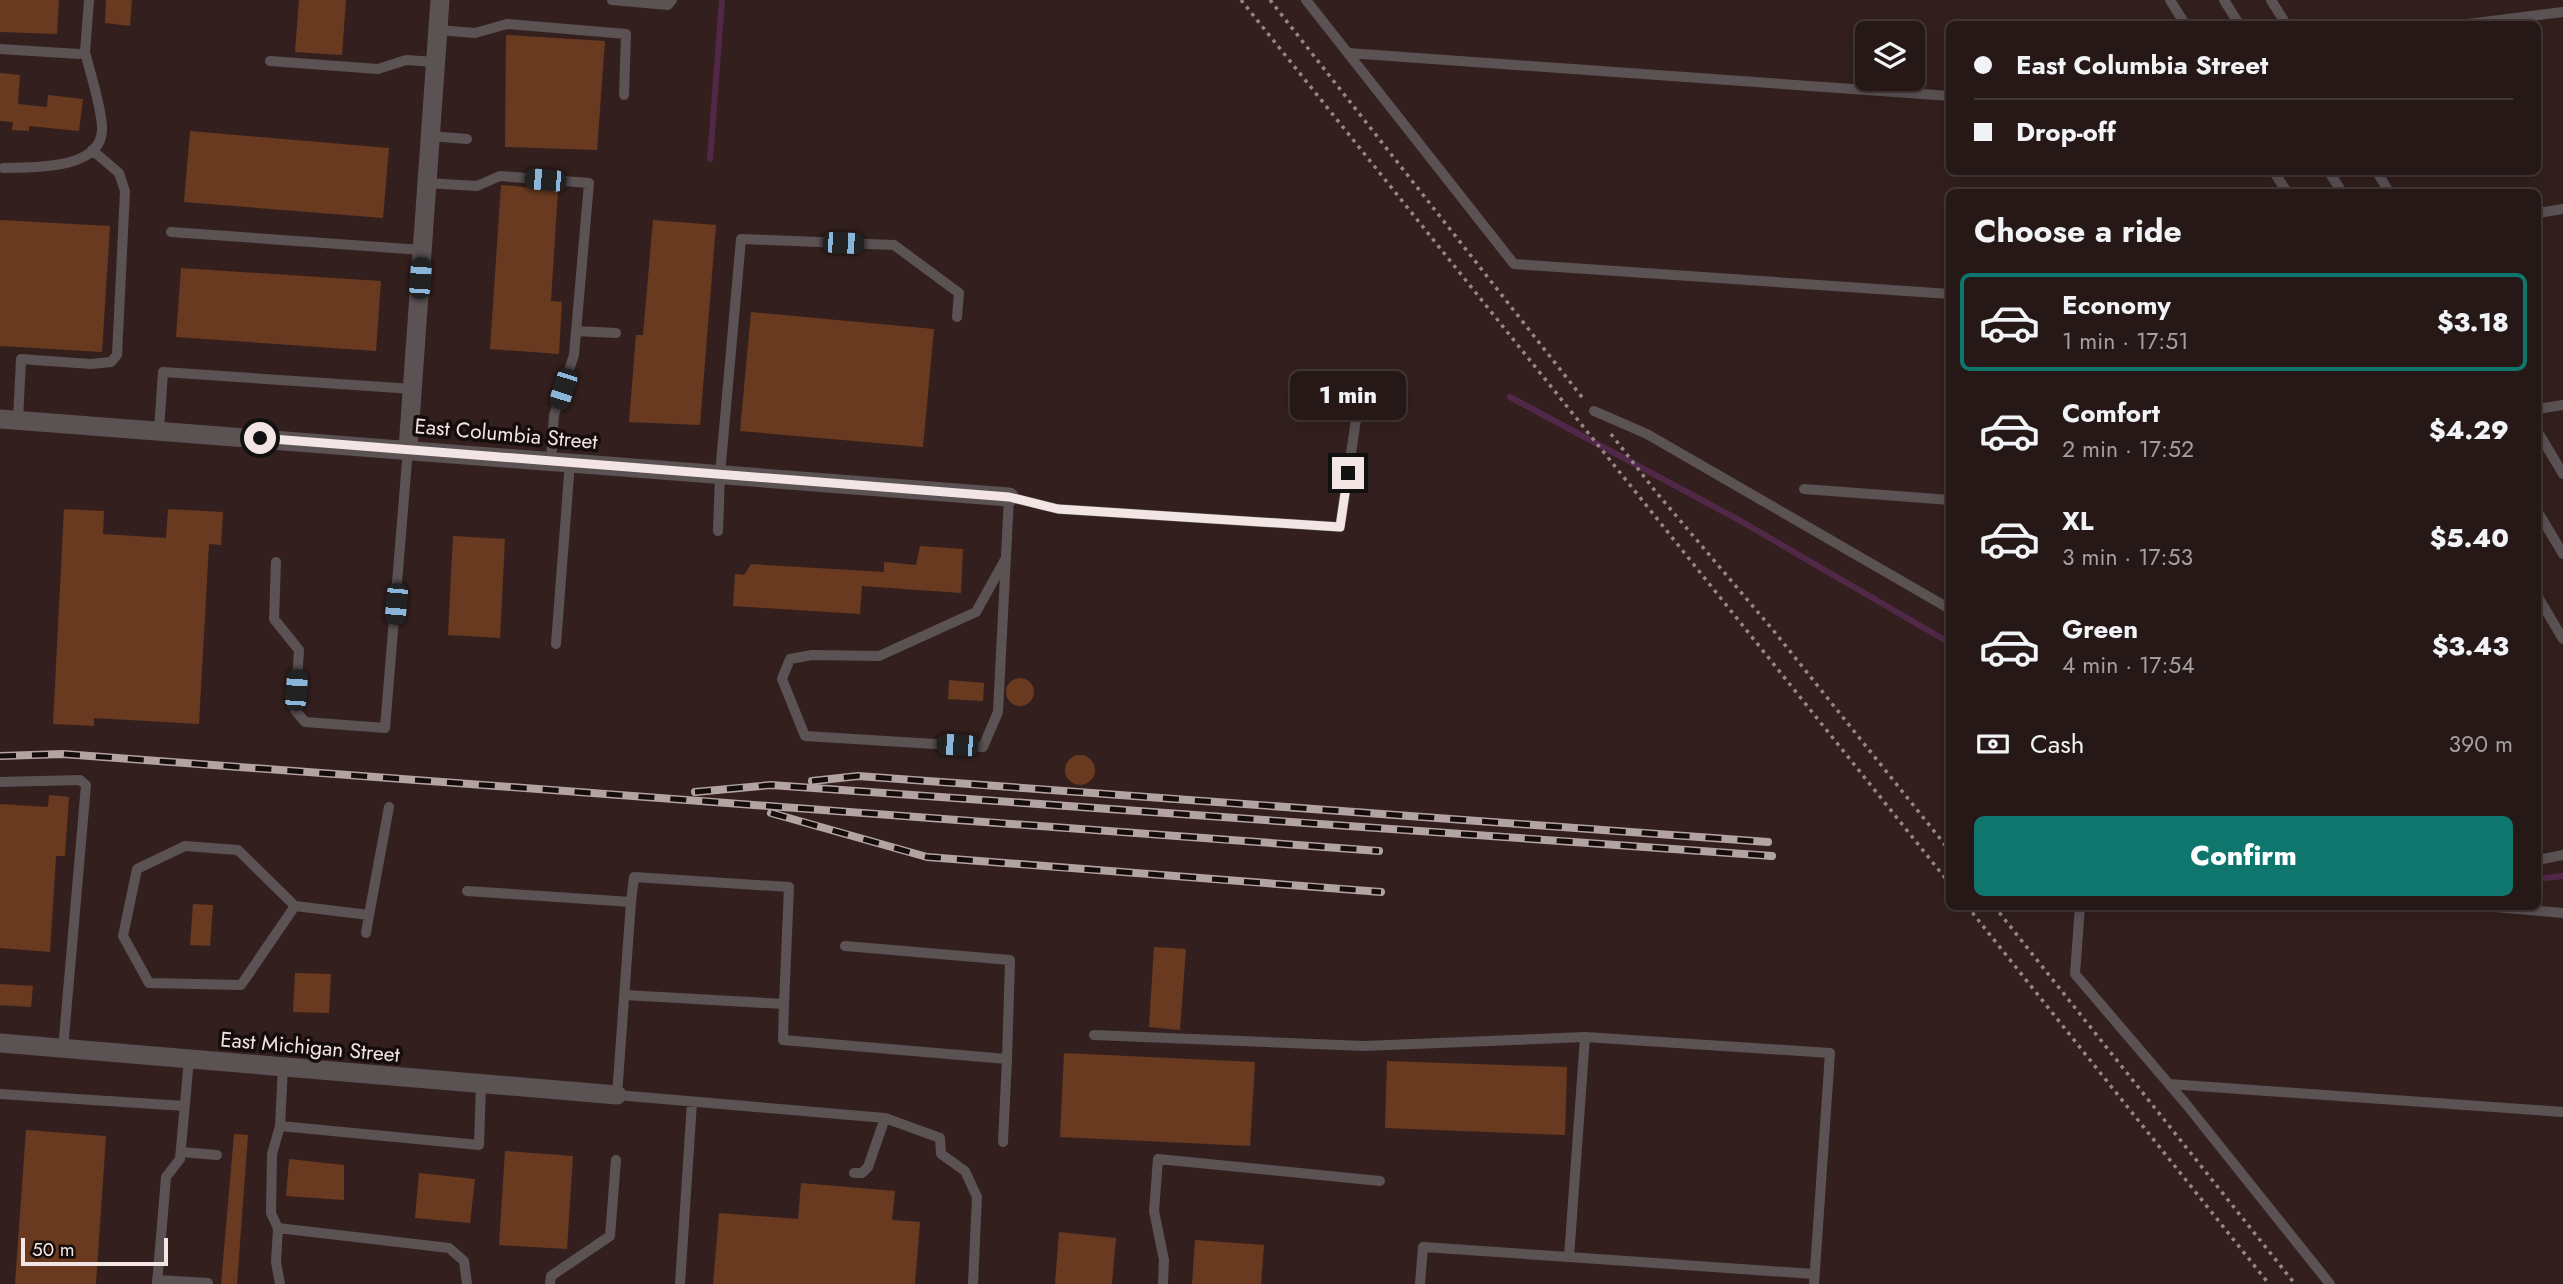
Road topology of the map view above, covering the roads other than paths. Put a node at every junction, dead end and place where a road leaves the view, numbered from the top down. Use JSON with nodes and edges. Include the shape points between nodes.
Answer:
{"nodes":[{"id":1,"x":89,"y":0,"type":"edge"},
{"id":2,"x":440,"y":0,"type":"edge"},
{"id":3,"x":612,"y":0,"type":"edge"},
{"id":4,"x":672,"y":0,"type":"edge"},
{"id":5,"x":1306,"y":0,"type":"edge"},
{"id":6,"x":2170,"y":0,"type":"edge"},
{"id":7,"x":2224,"y":0,"type":"edge"},
{"id":8,"x":2271,"y":0,"type":"edge"},
{"id":9,"x":2563,"y":12,"type":"edge"},
{"id":10,"x":2183,"y":21,"type":"edge"},
{"id":11,"x":2237,"y":21,"type":"edge"},
{"id":12,"x":2284,"y":21,"type":"edge"},
{"id":13,"x":2492,"y":21,"type":"edge"},
{"id":14,"x":438,"y":30,"type":"junction"},
{"id":15,"x":0,"y":49,"type":"edge"},
{"id":16,"x":85,"y":52,"type":"junction"},
{"id":17,"x":1348,"y":53,"type":"junction"},
{"id":18,"x":270,"y":61,"type":"dead end"},
{"id":19,"x":435,"y":62,"type":"junction"},
{"id":20,"x":624,"y":95,"type":"dead end"},
{"id":21,"x":1946,"y":96,"type":"edge"},
{"id":22,"x":430,"y":136,"type":"junction"},
{"id":23,"x":467,"y":139,"type":"dead end"},
{"id":24,"x":92,"y":150,"type":"junction"},
{"id":25,"x":3,"y":168,"type":"dead end"},
{"id":26,"x":427,"y":183,"type":"junction"},
{"id":27,"x":2563,"y":209,"type":"edge"},
{"id":28,"x":2541,"y":213,"type":"edge"},
{"id":29,"x":171,"y":232,"type":"dead end"},
{"id":30,"x":422,"y":250,"type":"junction"},
{"id":31,"x":1946,"y":294,"type":"edge"},
{"id":32,"x":957,"y":317,"type":"dead end"},
{"id":33,"x":576,"y":331,"type":"junction"},
{"id":34,"x":616,"y":333,"type":"dead end"},
{"id":35,"x":412,"y":389,"type":"junction"},
{"id":36,"x":1360,"y":393,"type":"dead end"},
{"id":37,"x":2563,"y":405,"type":"edge"},
{"id":38,"x":2541,"y":409,"type":"edge"},
{"id":39,"x":1594,"y":411,"type":"road end"},
{"id":40,"x":9,"y":419,"type":"edge"},
{"id":41,"x":159,"y":430,"type":"junction"},
{"id":42,"x":2541,"y":437,"type":"edge"},
{"id":43,"x":408,"y":449,"type":"junction"},
{"id":44,"x":561,"y":461,"type":"junction"},
{"id":45,"x":720,"y":474,"type":"junction"},
{"id":46,"x":2563,"y":474,"type":"edge"},
{"id":47,"x":1804,"y":489,"type":"dead end"},
{"id":48,"x":1009,"y":497,"type":"junction"},
{"id":49,"x":1946,"y":500,"type":"edge"},
{"id":50,"x":2541,"y":517,"type":"edge"},
{"id":51,"x":718,"y":531,"type":"dead end"},
{"id":52,"x":2563,"y":554,"type":"edge"},
{"id":53,"x":1006,"y":558,"type":"junction"},
{"id":54,"x":276,"y":562,"type":"dead end"},
{"id":55,"x":2541,"y":602,"type":"edge"},
{"id":56,"x":1946,"y":607,"type":"edge"},
{"id":57,"x":2563,"y":639,"type":"edge"},
{"id":58,"x":556,"y":644,"type":"dead end"},
{"id":59,"x":0,"y":782,"type":"edge"},
{"id":60,"x":389,"y":807,"type":"dead end"},
{"id":61,"x":2563,"y":855,"type":"edge"},
{"id":62,"x":2541,"y":859,"type":"edge"},
{"id":63,"x":467,"y":891,"type":"dead end"},
{"id":64,"x":631,"y":902,"type":"junction"},
{"id":65,"x":295,"y":906,"type":"junction"},
{"id":66,"x":2080,"y":910,"type":"edge"},
{"id":67,"x":2529,"y":910,"type":"edge"},
{"id":68,"x":2563,"y":913,"type":"edge"},
{"id":69,"x":369,"y":915,"type":"junction"},
{"id":70,"x":366,"y":933,"type":"dead end"},
{"id":71,"x":845,"y":946,"type":"dead end"},
{"id":72,"x":625,"y":995,"type":"junction"},
{"id":73,"x":784,"y":1004,"type":"junction"},
{"id":74,"x":1094,"y":1035,"type":"dead end"},
{"id":75,"x":1585,"y":1037,"type":"junction"},
{"id":76,"x":0,"y":1043,"type":"edge"},
{"id":77,"x":63,"y":1049,"type":"junction"},
{"id":78,"x":189,"y":1059,"type":"junction"},
{"id":79,"x":1007,"y":1059,"type":"junction"},
{"id":80,"x":283,"y":1067,"type":"junction"},
{"id":81,"x":481,"y":1084,"type":"junction"},
{"id":82,"x":2169,"y":1084,"type":"junction"},
{"id":83,"x":0,"y":1094,"type":"edge"},
{"id":84,"x":617,"y":1095,"type":"junction"},
{"id":85,"x":692,"y":1102,"type":"junction"},
{"id":86,"x":185,"y":1106,"type":"junction"},
{"id":87,"x":2563,"y":1112,"type":"edge"},
{"id":88,"x":885,"y":1118,"type":"junction"},
{"id":89,"x":280,"y":1126,"type":"junction"},
{"id":90,"x":1003,"y":1142,"type":"dead end"},
{"id":91,"x":181,"y":1152,"type":"junction"},
{"id":92,"x":216,"y":1155,"type":"dead end"},
{"id":93,"x":616,"y":1160,"type":"dead end"},
{"id":94,"x":854,"y":1173,"type":"dead end"},
{"id":95,"x":1380,"y":1181,"type":"dead end"},
{"id":96,"x":278,"y":1228,"type":"junction"},
{"id":97,"x":1569,"y":1257,"type":"junction"},
{"id":98,"x":1814,"y":1279,"type":"edge"},
{"id":99,"x":157,"y":1282,"type":"edge"},
{"id":100,"x":208,"y":1283,"type":"edge"},
{"id":101,"x":280,"y":1284,"type":"edge"},
{"id":102,"x":467,"y":1284,"type":"edge"},
{"id":103,"x":550,"y":1284,"type":"edge"},
{"id":104,"x":680,"y":1284,"type":"edge"},
{"id":105,"x":973,"y":1284,"type":"edge"},
{"id":106,"x":1163,"y":1284,"type":"edge"},
{"id":107,"x":1420,"y":1284,"type":"edge"},
{"id":108,"x":2330,"y":1284,"type":"edge"}],
"edges":[{"from":1,"to":16,"type":"lane"},
{"from":2,"to":14,"type":"street"},
{"from":3,"to":4,"type":"lane","via":[[668,5]]},
{"from":5,"to":17,"type":"lane"},
{"from":6,"to":10,"type":"lane"},
{"from":7,"to":11,"type":"lane"},
{"from":8,"to":12,"type":"lane"},
{"from":9,"to":13,"type":"lane"},
{"from":14,"to":19,"type":"street"},
{"from":14,"to":20,"type":"lane","via":[[475,33],[507,24],[626,34]]},
{"from":15,"to":16,"type":"lane"},
{"from":16,"to":24,"type":"lane","via":[[102,129]]},
{"from":17,"to":21,"type":"lane"},
{"from":17,"to":31,"type":"lane","via":[[1514,264]]},
{"from":18,"to":19,"type":"lane","via":[[379,69],[407,60]]},
{"from":19,"to":22,"type":"street"},
{"from":22,"to":23,"type":"lane"},
{"from":22,"to":26,"type":"street"},
{"from":24,"to":25,"type":"lane","via":[[79,160],[53,167]]},
{"from":24,"to":40,"type":"lane","via":[[120,173],[125,191],[117,355],[105,364],[21,359]]},
{"from":26,"to":30,"type":"street"},
{"from":26,"to":33,"type":"lane","via":[[477,186],[500,176],[589,183]]},
{"from":27,"to":28,"type":"lane"},
{"from":29,"to":30,"type":"lane"},
{"from":30,"to":35,"type":"street"},
{"from":32,"to":45,"type":"lane","via":[[959,293],[894,246],[741,239]]},
{"from":33,"to":34,"type":"lane"},
{"from":33,"to":44,"type":"lane","via":[[574,355],[554,415]]},
{"from":35,"to":41,"type":"lane","via":[[163,372]]},
{"from":35,"to":43,"type":"street"},
{"from":36,"to":48,"type":"lane","via":[[1340,527],[1058,509]]},
{"from":37,"to":38,"type":"lane"},
{"from":39,"to":56,"type":"lane","via":[[1647,434]]},
{"from":40,"to":41,"type":"street","name":"East Columbia Street"},
{"from":41,"to":43,"type":"street","name":"East Columbia Street"},
{"from":42,"to":46,"type":"lane"},
{"from":43,"to":44,"type":"street","name":"East Columbia Street"},
{"from":43,"to":54,"type":"lane","via":[[385,729],[305,722],[295,710],[299,650],[274,619]]},
{"from":44,"to":45,"type":"street","name":"East Columbia Street"},
{"from":44,"to":58,"type":"lane"},
{"from":45,"to":48,"type":"street","name":"East Columbia Street"},
{"from":45,"to":51,"type":"lane"},
{"from":47,"to":49,"type":"lane"},
{"from":48,"to":53,"type":"lane"},
{"from":50,"to":52,"type":"lane"},
{"from":53,"to":53,"type":"lane","via":[[998,712],[983,747],[805,736],[782,679],[790,659],[880,656],[976,612]]},
{"from":55,"to":57,"type":"lane"},
{"from":59,"to":77,"type":"lane","via":[[80,780],[86,785]]},
{"from":60,"to":69,"type":"lane"},
{"from":61,"to":62,"type":"lane"},
{"from":63,"to":64,"type":"lane"},
{"from":64,"to":72,"type":"lane"},
{"from":64,"to":73,"type":"lane","via":[[634,877],[789,887]]},
{"from":65,"to":65,"type":"lane","via":[[238,850],[185,846],[137,870],[123,936],[149,982],[241,985]]},
{"from":65,"to":69,"type":"lane"},
{"from":66,"to":82,"type":"lane","via":[[2075,974]]},
{"from":67,"to":68,"type":"lane"},
{"from":69,"to":70,"type":"lane"},
{"from":71,"to":79,"type":"lane","via":[[1010,960]]},
{"from":72,"to":73,"type":"lane"},
{"from":72,"to":84,"type":"lane"},
{"from":73,"to":79,"type":"lane","via":[[783,1040]]},
{"from":74,"to":75,"type":"lane","via":[[1364,1046]]},
{"from":75,"to":97,"type":"lane"},
{"from":75,"to":98,"type":"lane","via":[[1830,1053]]},
{"from":76,"to":77,"type":"street","name":"East Michigan Street"},
{"from":77,"to":78,"type":"street","name":"East Michigan Street"},
{"from":78,"to":80,"type":"street","name":"East Michigan Street"},
{"from":78,"to":86,"type":"lane"},
{"from":79,"to":90,"type":"lane"},
{"from":80,"to":81,"type":"street","name":"East Michigan Street"},
{"from":80,"to":89,"type":"lane"},
{"from":81,"to":84,"type":"street","name":"East Michigan Street"},
{"from":81,"to":89,"type":"lane","via":[[479,1145]]},
{"from":82,"to":87,"type":"lane"},
{"from":82,"to":108,"type":"lane"},
{"from":83,"to":86,"type":"lane"},
{"from":84,"to":85,"type":"lane"},
{"from":85,"to":88,"type":"lane"},
{"from":85,"to":104,"type":"lane"},
{"from":86,"to":91,"type":"lane"},
{"from":88,"to":94,"type":"lane","via":[[868,1167]]},
{"from":88,"to":105,"type":"lane","via":[[940,1138],[941,1154],[965,1171],[977,1197]]},
{"from":89,"to":96,"type":"lane","via":[[272,1154],[271,1213]]},
{"from":91,"to":92,"type":"lane"},
{"from":91,"to":99,"type":"lane","via":[[166,1177]]},
{"from":93,"to":103,"type":"lane","via":[[611,1236],[551,1276]]},
{"from":95,"to":106,"type":"lane","via":[[1158,1159],[1154,1211],[1164,1260]]},
{"from":96,"to":101,"type":"lane"},
{"from":96,"to":102,"type":"lane","via":[[449,1248],[464,1261]]},
{"from":97,"to":98,"type":"lane"},
{"from":97,"to":107,"type":"lane","via":[[1423,1247]]},
{"from":99,"to":100,"type":"lane"}]}
